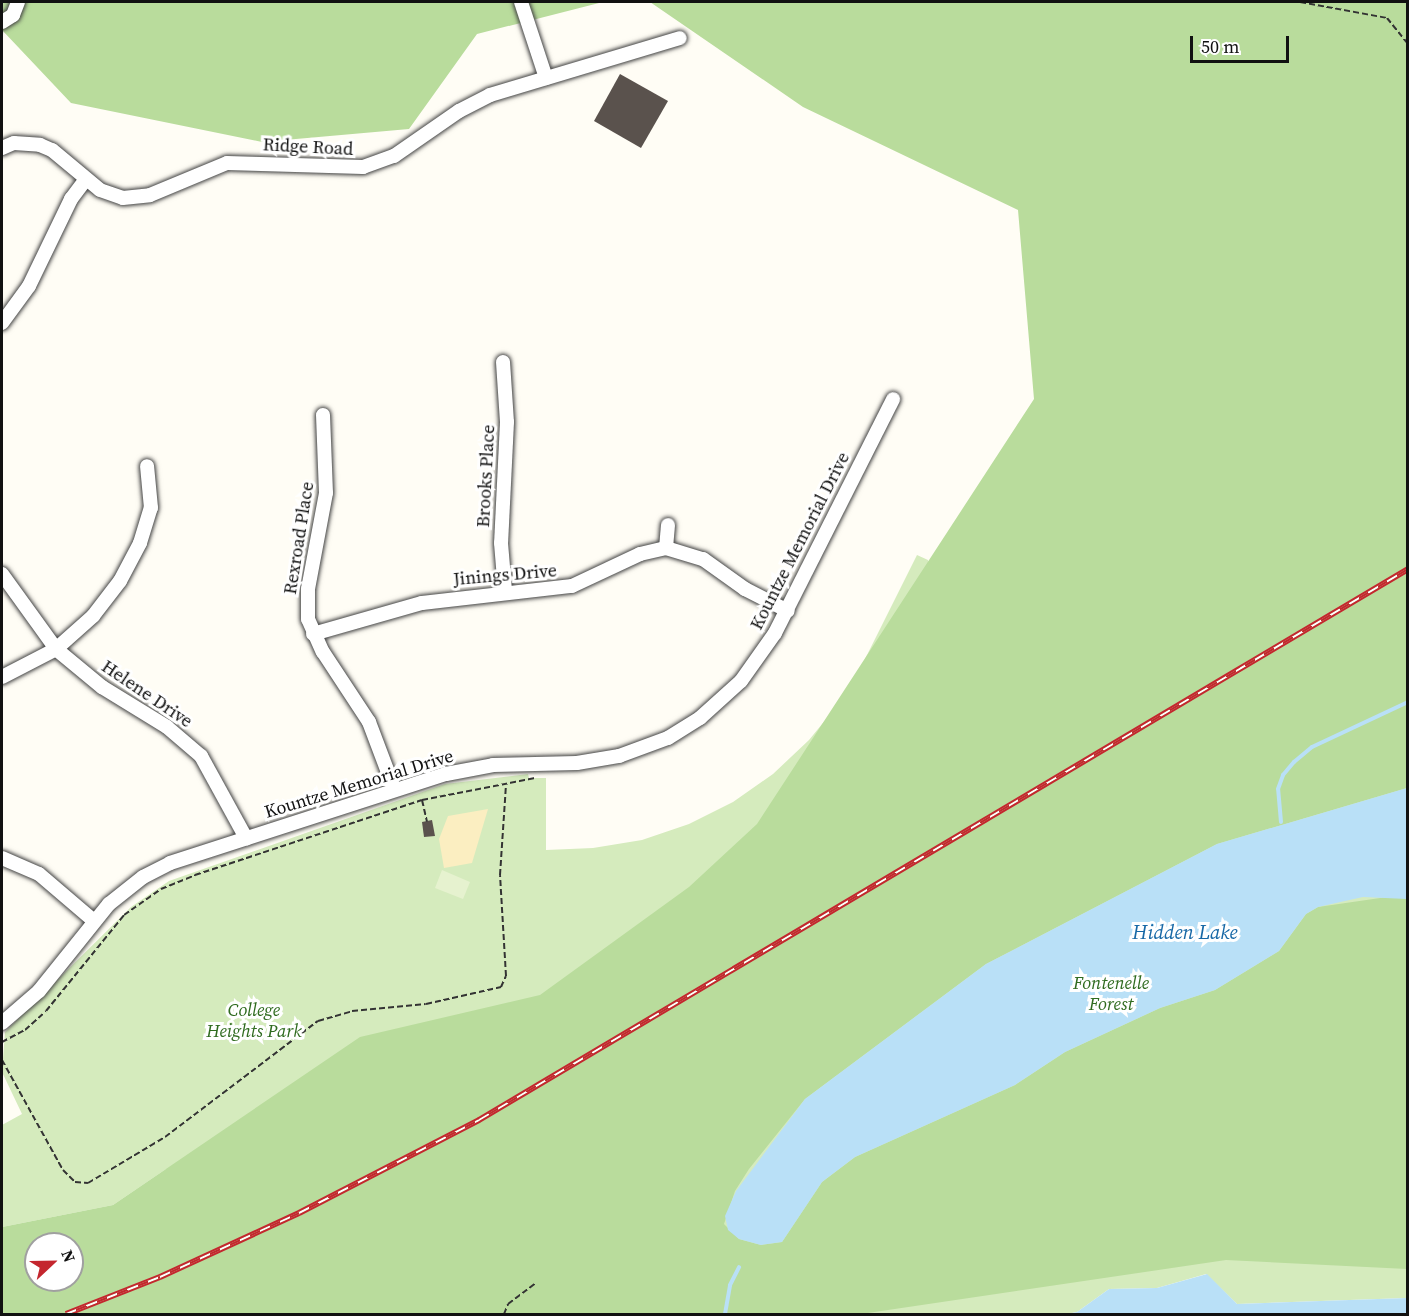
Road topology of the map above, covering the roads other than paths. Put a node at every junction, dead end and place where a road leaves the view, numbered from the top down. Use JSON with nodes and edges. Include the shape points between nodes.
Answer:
{"nodes":[{"id":1,"x":18,"y":2,"type":"edge"},
{"id":2,"x":520,"y":2,"type":"edge"},
{"id":3,"x":2,"y":22,"type":"edge"},
{"id":4,"x":680,"y":38,"type":"dead end"},
{"id":5,"x":546,"y":78,"type":"junction"},
{"id":6,"x":2,"y":148,"type":"edge"},
{"id":7,"x":86,"y":179,"type":"junction"},
{"id":8,"x":2,"y":323,"type":"edge"},
{"id":9,"x":503,"y":362,"type":"dead end"},
{"id":10,"x":893,"y":399,"type":"dead end"},
{"id":11,"x":323,"y":415,"type":"dead end"},
{"id":12,"x":147,"y":466,"type":"dead end"},
{"id":13,"x":668,"y":525,"type":"dead end"},
{"id":14,"x":666,"y":548,"type":"junction"},
{"id":15,"x":2,"y":574,"type":"edge"},
{"id":16,"x":506,"y":591,"type":"junction"},
{"id":17,"x":788,"y":611,"type":"junction"},
{"id":18,"x":313,"y":634,"type":"junction"},
{"id":19,"x":56,"y":649,"type":"junction"},
{"id":20,"x":2,"y":677,"type":"edge"},
{"id":21,"x":394,"y":788,"type":"junction"},
{"id":22,"x":246,"y":838,"type":"junction"},
{"id":23,"x":2,"y":858,"type":"edge"},
{"id":24,"x":94,"y":921,"type":"junction"},
{"id":25,"x":2,"y":1023,"type":"edge"}],
"edges":[{"from":1,"to":3,"type":"street","via":[[13,15]]},
{"from":2,"to":5,"type":"street"},
{"from":4,"to":5,"type":"street","name":"Ridge Road"},
{"from":5,"to":7,"type":"street","name":"Ridge Road","via":[[475,102],[394,156],[363,167],[227,163],[150,195],[123,198]]},
{"from":6,"to":7,"type":"street","name":"Ridge Road","via":[[14,143],[40,145]]},
{"from":7,"to":8,"type":"street","via":[[71,199],[29,286]]},
{"from":9,"to":16,"type":"street","name":"Brooks Place","via":[[507,413],[501,543]]},
{"from":10,"to":17,"type":"street","name":"Kountze Memorial Drive"},
{"from":11,"to":18,"type":"street","name":"Rexroad Place","via":[[326,493],[306,605]]},
{"from":12,"to":19,"type":"street","via":[[151,508],[131,562],[106,600]]},
{"from":13,"to":14,"type":"street"},
{"from":14,"to":16,"type":"street","name":"Jinings Drive","via":[[640,554],[572,586]]},
{"from":14,"to":17,"type":"street","via":[[703,559],[745,589]]},
{"from":15,"to":19,"type":"street","name":"Helene Drive"},
{"from":16,"to":18,"type":"street","name":"Jinings Drive","via":[[422,603]]},
{"from":17,"to":21,"type":"street","name":"Kountze Memorial Drive","via":[[741,681],[700,718],[668,738],[595,761],[478,767]]},
{"from":18,"to":21,"type":"street","name":"Rexroad Place","via":[[369,722]]},
{"from":19,"to":20,"type":"street"},
{"from":19,"to":22,"type":"street","name":"Helene Drive","via":[[102,687],[167,727],[201,756],[225,793]]},
{"from":21,"to":22,"type":"street","name":"Kountze Memorial Drive"},
{"from":22,"to":24,"type":"street","name":"Kountze Memorial Drive","via":[[157,869],[121,893]]},
{"from":23,"to":24,"type":"street","via":[[39,874]]},
{"from":24,"to":25,"type":"street","name":"Kountze Memorial Drive","via":[[39,992]]}]}
